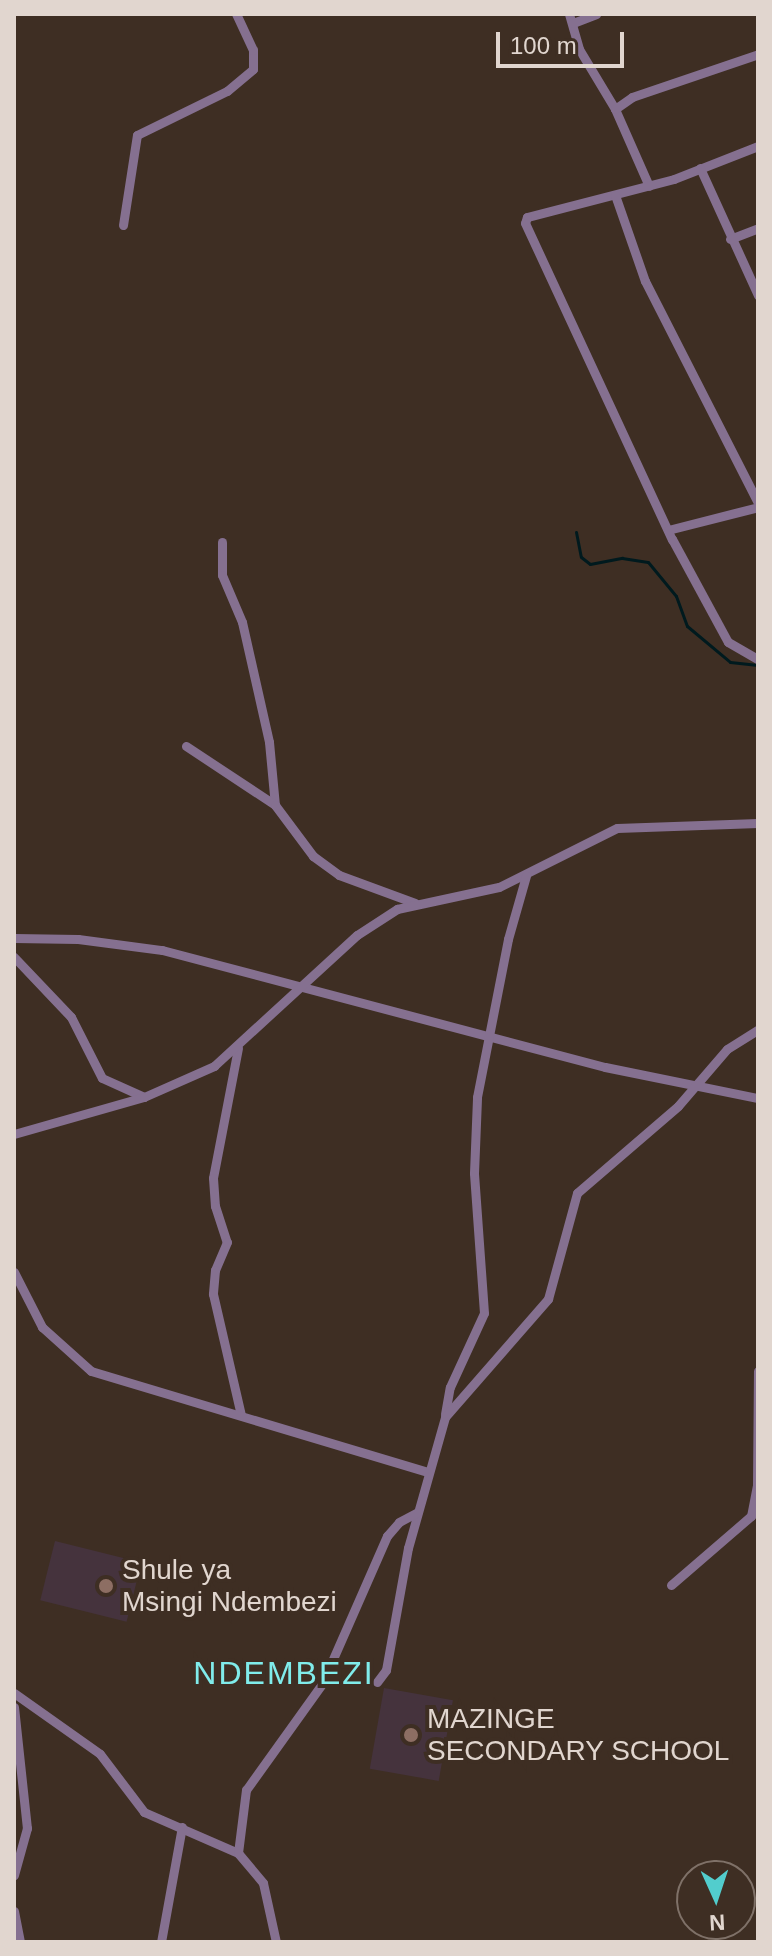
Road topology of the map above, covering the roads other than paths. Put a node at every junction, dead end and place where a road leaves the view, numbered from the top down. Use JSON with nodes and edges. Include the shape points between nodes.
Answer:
{"nodes":[{"id":1,"x":236,"y":14,"type":"edge"},
{"id":2,"x":596,"y":14,"type":"edge"},
{"id":3,"x":571,"y":19,"type":"edge"},
{"id":4,"x":758,"y":54,"type":"edge"},
{"id":5,"x":615,"y":109,"type":"junction"},
{"id":6,"x":758,"y":146,"type":"edge"},
{"id":7,"x":700,"y":168,"type":"junction"},
{"id":8,"x":649,"y":186,"type":"junction"},
{"id":9,"x":615,"y":195,"type":"junction"},
{"id":10,"x":123,"y":225,"type":"dead end"},
{"id":11,"x":758,"y":228,"type":"edge"},
{"id":12,"x":730,"y":239,"type":"junction"},
{"id":13,"x":758,"y":295,"type":"edge"},
{"id":14,"x":758,"y":505,"type":"edge"},
{"id":15,"x":668,"y":530,"type":"junction"},
{"id":16,"x":222,"y":542,"type":"dead end"},
{"id":17,"x":758,"y":659,"type":"edge"},
{"id":18,"x":186,"y":746,"type":"dead end"},
{"id":19,"x":275,"y":805,"type":"junction"},
{"id":20,"x":758,"y":823,"type":"edge"},
{"id":21,"x":526,"y":876,"type":"junction"},
{"id":22,"x":417,"y":904,"type":"junction"},
{"id":23,"x":14,"y":938,"type":"edge"},
{"id":24,"x":14,"y":957,"type":"edge"},
{"id":25,"x":302,"y":990,"type":"junction"},
{"id":26,"x":758,"y":1030,"type":"edge"},
{"id":27,"x":488,"y":1038,"type":"junction"},
{"id":28,"x":238,"y":1048,"type":"junction"},
{"id":29,"x":698,"y":1084,"type":"junction"},
{"id":30,"x":144,"y":1097,"type":"junction"},
{"id":31,"x":758,"y":1098,"type":"edge"},
{"id":32,"x":14,"y":1134,"type":"edge"},
{"id":33,"x":14,"y":1272,"type":"edge"},
{"id":34,"x":758,"y":1371,"type":"edge"},
{"id":35,"x":241,"y":1415,"type":"junction"},
{"id":36,"x":445,"y":1417,"type":"junction"},
{"id":37,"x":428,"y":1472,"type":"junction"},
{"id":38,"x":418,"y":1512,"type":"junction"},
{"id":39,"x":671,"y":1585,"type":"dead end"},
{"id":40,"x":377,"y":1682,"type":"dead end"},
{"id":41,"x":14,"y":1693,"type":"edge"},
{"id":42,"x":14,"y":1707,"type":"edge"},
{"id":43,"x":182,"y":1827,"type":"junction"},
{"id":44,"x":238,"y":1853,"type":"junction"},
{"id":45,"x":14,"y":1875,"type":"edge"},
{"id":46,"x":14,"y":1911,"type":"edge"},
{"id":47,"x":20,"y":1942,"type":"edge"},
{"id":48,"x":161,"y":1942,"type":"edge"},
{"id":49,"x":276,"y":1942,"type":"edge"}],
"edges":[{"from":1,"to":10,"type":"street","via":[[255,57],[253,69],[227,91],[137,135]]},
{"from":2,"to":3,"type":"street"},
{"from":3,"to":5,"type":"street","via":[[579,49]]},
{"from":4,"to":5,"type":"street","via":[[632,97]]},
{"from":5,"to":8,"type":"street"},
{"from":6,"to":7,"type":"street"},
{"from":7,"to":8,"type":"street"},
{"from":7,"to":12,"type":"street"},
{"from":8,"to":9,"type":"street"},
{"from":9,"to":14,"type":"street","via":[[650,292]]},
{"from":9,"to":15,"type":"street","via":[[527,217],[525,223]]},
{"from":11,"to":12,"type":"street"},
{"from":12,"to":13,"type":"street"},
{"from":14,"to":15,"type":"street"},
{"from":15,"to":17,"type":"street","via":[[728,642]]},
{"from":16,"to":19,"type":"street","via":[[222,575],[242,622],[269,742]]},
{"from":18,"to":19,"type":"street"},
{"from":19,"to":22,"type":"street","via":[[324,864],[357,883]]},
{"from":20,"to":21,"type":"street","via":[[617,828]]},
{"from":21,"to":22,"type":"street","via":[[482,892]]},
{"from":21,"to":27,"type":"street"},
{"from":22,"to":25,"type":"street","via":[[373,922]]},
{"from":23,"to":25,"type":"street","via":[[78,939],[162,950]]},
{"from":24,"to":30,"type":"street","via":[[66,1011],[102,1078]]},
{"from":25,"to":27,"type":"street"},
{"from":25,"to":28,"type":"street"},
{"from":26,"to":29,"type":"street","via":[[727,1049]]},
{"from":27,"to":29,"type":"street"},
{"from":27,"to":36,"type":"street","via":[[473,1147],[484,1313],[450,1387]]},
{"from":28,"to":30,"type":"street","via":[[183,1083]]},
{"from":28,"to":35,"type":"street","via":[[213,1178],[215,1206],[227,1242],[215,1270],[213,1294]]},
{"from":29,"to":31,"type":"street"},
{"from":29,"to":36,"type":"street","via":[[577,1193],[548,1299]]},
{"from":30,"to":32,"type":"street"},
{"from":33,"to":35,"type":"street","via":[[42,1327],[91,1371]]},
{"from":34,"to":39,"type":"street","via":[[757,1484],[751,1516]]},
{"from":35,"to":37,"type":"street"},
{"from":36,"to":37,"type":"street"},
{"from":37,"to":38,"type":"street"},
{"from":38,"to":40,"type":"street","via":[[386,1670]]},
{"from":38,"to":44,"type":"street","via":[[387,1536],[322,1684],[246,1790]]},
{"from":41,"to":43,"type":"street","via":[[100,1754],[140,1809]]},
{"from":42,"to":45,"type":"street","via":[[27,1828]]},
{"from":43,"to":44,"type":"street"},
{"from":43,"to":48,"type":"street"},
{"from":44,"to":49,"type":"street","via":[[263,1883]]},
{"from":46,"to":47,"type":"street"}]}
